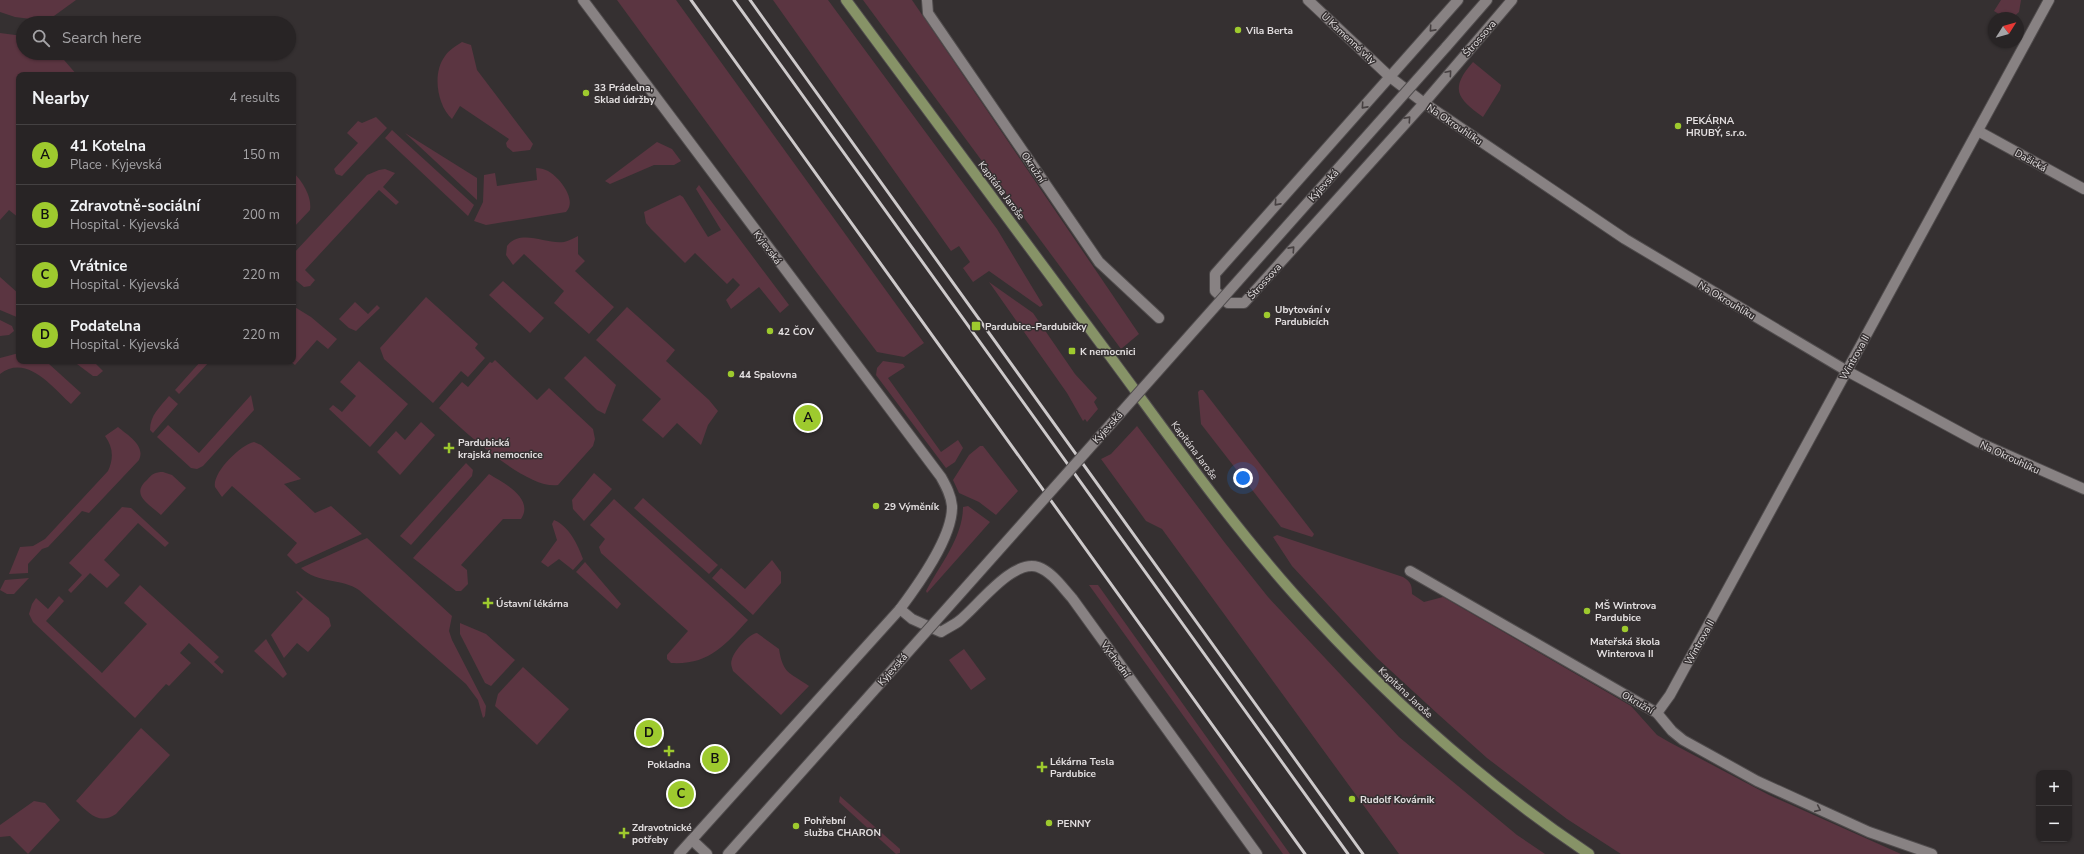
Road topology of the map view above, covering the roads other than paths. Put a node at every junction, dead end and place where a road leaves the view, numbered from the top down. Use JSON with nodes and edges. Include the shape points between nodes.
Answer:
{"nodes":[{"id":1,"x":583,"y":0,"type":"edge"},
{"id":2,"x":846,"y":0,"type":"edge"},
{"id":3,"x":1308,"y":0,"type":"edge"},
{"id":4,"x":1458,"y":0,"type":"edge"},
{"id":5,"x":1487,"y":0,"type":"edge"},
{"id":6,"x":1512,"y":0,"type":"edge"},
{"id":7,"x":2049,"y":0,"type":"edge"},
{"id":8,"x":926,"y":2,"type":"edge"},
{"id":9,"x":1390,"y":77,"type":"junction"},
{"id":10,"x":1424,"y":102,"type":"junction"},
{"id":11,"x":1978,"y":131,"type":"junction"},
{"id":12,"x":2083,"y":187,"type":"edge"},
{"id":13,"x":1159,"y":318,"type":"dead end"},
{"id":14,"x":1847,"y":371,"type":"junction"},
{"id":15,"x":2084,"y":489,"type":"edge"},
{"id":16,"x":1410,"y":571,"type":"dead end"},
{"id":17,"x":900,"y":609,"type":"junction"},
{"id":18,"x":1657,"y":713,"type":"junction"},
{"id":19,"x":692,"y":840,"type":"junction"},
{"id":20,"x":679,"y":854,"type":"edge"},
{"id":21,"x":707,"y":854,"type":"edge"},
{"id":22,"x":728,"y":854,"type":"edge"},
{"id":23,"x":1257,"y":854,"type":"edge"},
{"id":24,"x":1589,"y":854,"type":"edge"},
{"id":25,"x":1932,"y":854,"type":"edge"}],
"edges":[{"from":1,"to":17,"type":"street","name":"Kyjevská","via":[[941,477],[950,495],[951,515],[942,541],[922,580]]},
{"from":2,"to":24,"type":"main road","name":"Kapitána Jaroše","via":[[1213,493],[1293,593],[1411,714],[1514,801]]},
{"from":3,"to":9,"type":"street","name":"U Kamenné vily"},
{"from":4,"to":9,"type":"street","name":"Štrossova","one_way":true},
{"from":5,"to":22,"type":"street","name":"Kyjevská","bridge":true},
{"from":10,"to":6,"type":"street","name":"Štrossova","one_way":true},
{"from":7,"to":11,"type":"street","name":"Wintrova II"},
{"from":8,"to":13,"type":"street","name":"Okružní","via":[[928,13],[1099,262]]},
{"from":9,"to":10,"type":"street","name":"Na Okrouhlíku"},
{"from":9,"to":10,"type":"street","name":"Štrossova","one_way":true,"via":[[1215,274],[1215,291],[1228,303],[1244,303]]},
{"from":10,"to":14,"type":"street","name":"Na Okrouhlíku","via":[[1626,240]]},
{"from":11,"to":12,"type":"street","name":"Dašická"},
{"from":11,"to":14,"type":"street","name":"Wintrova II"},
{"from":14,"to":15,"type":"street","name":"Na Okrouhlíku","via":[[1978,442]]},
{"from":14,"to":18,"type":"street","name":"Wintrova II","via":[[1670,695]]},
{"from":16,"to":18,"type":"street","name":"Okružní"},
{"from":17,"to":19,"type":"street"},
{"from":17,"to":23,"type":"street","name":"Východní","via":[[912,619],[941,632],[959,621],[1000,582],[1015,572],[1029,566],[1037,567],[1048,574],[1072,598]]},
{"from":18,"to":25,"type":"street","name":"Okružní","one_way":true,"via":[[1683,740],[1757,781],[1868,832]]},
{"from":19,"to":20,"type":"street"},
{"from":19,"to":21,"type":"street"}]}
